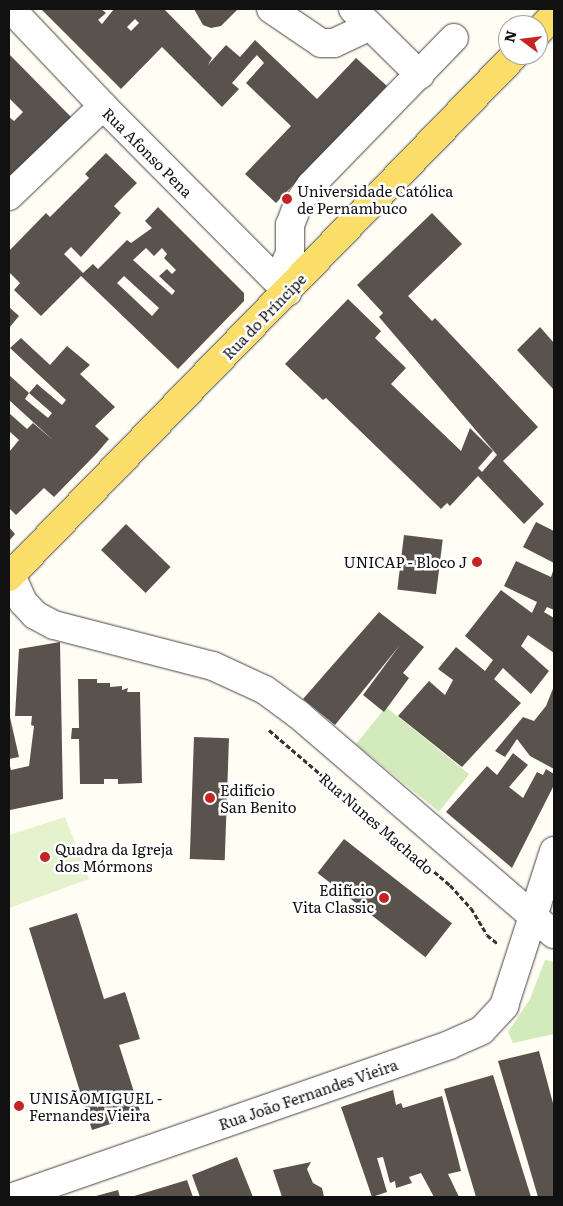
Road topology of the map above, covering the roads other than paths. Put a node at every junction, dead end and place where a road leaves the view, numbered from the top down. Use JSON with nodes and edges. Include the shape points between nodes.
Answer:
{"nodes":[{"id":1,"x":11,"y":9,"type":"edge"},
{"id":2,"x":271,"y":9,"type":"edge"},
{"id":3,"x":361,"y":17,"type":"edge"},
{"id":4,"x":454,"y":38,"type":"dead end"},
{"id":5,"x":505,"y":65,"type":"edge"},
{"id":6,"x":420,"y":75,"type":"junction"},
{"id":7,"x":103,"y":106,"type":"junction"},
{"id":8,"x":9,"y":196,"type":"edge"},
{"id":9,"x":283,"y":286,"type":"junction"},
{"id":10,"x":10,"y":576,"type":"edge"},
{"id":11,"x":554,"y":851,"type":"edge"},
{"id":12,"x":545,"y":925,"type":"edge"},
{"id":13,"x":13,"y":1197,"type":"edge"}],
"edges":[{"from":1,"to":7,"type":"street","name":"Rua Afonso Pena"},
{"from":2,"to":3,"type":"street","via":[[321,43],[334,43]]},
{"from":3,"to":6,"type":"street"},
{"from":4,"to":6,"type":"street"},
{"from":5,"to":9,"type":"main road","name":"Rua do Príncipe"},
{"from":6,"to":9,"type":"street","via":[[311,186],[298,204],[290,225],[290,253]]},
{"from":7,"to":8,"type":"street"},
{"from":7,"to":9,"type":"street","name":"Rua Afonso Pena"},
{"from":9,"to":10,"type":"main road","name":"Rua do Príncipe"},
{"from":10,"to":12,"type":"street","name":"Rua Nunes Machado","via":[[23,602],[35,616],[54,624],[213,666],[265,690]]},
{"from":11,"to":12,"type":"street","name":"Rua João Fernandes Vieira"},
{"from":12,"to":13,"type":"street","name":"Rua João Fernandes Vieira","via":[[521,957],[504,1006],[482,1030]]}]}
